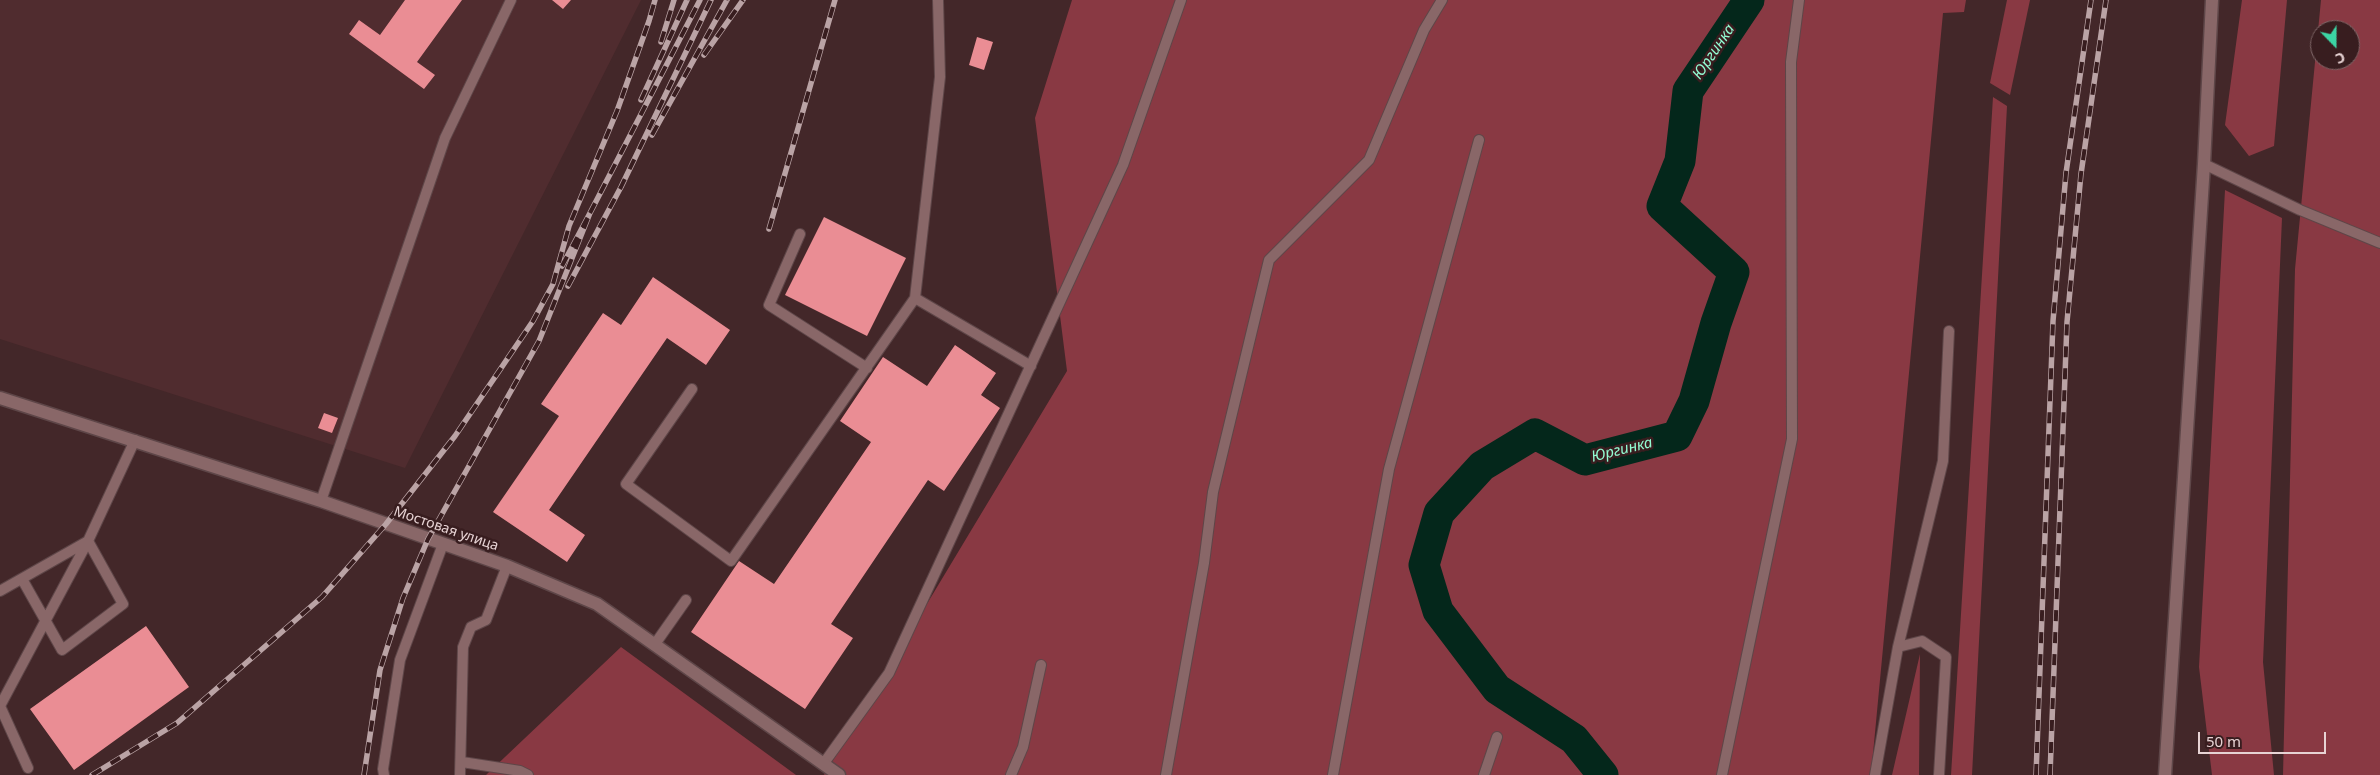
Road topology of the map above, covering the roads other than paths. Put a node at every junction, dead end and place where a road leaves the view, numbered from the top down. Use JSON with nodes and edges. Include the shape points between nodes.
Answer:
{"nodes":[{"id":1,"x":511,"y":0,"type":"edge"},
{"id":2,"x":938,"y":0,"type":"edge"},
{"id":3,"x":1181,"y":0,"type":"edge"},
{"id":4,"x":1442,"y":0,"type":"edge"},
{"id":5,"x":1799,"y":0,"type":"edge"},
{"id":6,"x":2212,"y":0,"type":"edge"},
{"id":7,"x":1479,"y":140,"type":"dead end"},
{"id":8,"x":2204,"y":164,"type":"junction"},
{"id":9,"x":800,"y":234,"type":"dead end"},
{"id":10,"x":2380,"y":243,"type":"edge"},
{"id":11,"x":915,"y":298,"type":"junction"},
{"id":12,"x":1949,"y":331,"type":"dead end"},
{"id":13,"x":1031,"y":366,"type":"junction"},
{"id":14,"x":867,"y":368,"type":"junction"},
{"id":15,"x":692,"y":389,"type":"dead end"},
{"id":16,"x":0,"y":398,"type":"edge"},
{"id":17,"x":135,"y":440,"type":"junction"},
{"id":18,"x":321,"y":501,"type":"junction"},
{"id":19,"x":88,"y":541,"type":"junction"},
{"id":20,"x":443,"y":544,"type":"junction"},
{"id":21,"x":507,"y":566,"type":"junction"},
{"id":22,"x":22,"y":579,"type":"junction"},
{"id":23,"x":0,"y":591,"type":"edge"},
{"id":24,"x":686,"y":600,"type":"dead end"},
{"id":25,"x":46,"y":620,"type":"junction"},
{"id":26,"x":655,"y":644,"type":"junction"},
{"id":27,"x":1898,"y":647,"type":"junction"},
{"id":28,"x":1041,"y":666,"type":"dead end"},
{"id":29,"x":1497,"y":737,"type":"dead end"},
{"id":30,"x":462,"y":762,"type":"junction"},
{"id":31,"x":824,"y":763,"type":"junction"},
{"id":32,"x":28,"y":768,"type":"dead end"},
{"id":33,"x":384,"y":775,"type":"edge"},
{"id":34,"x":460,"y":775,"type":"edge"},
{"id":35,"x":528,"y":775,"type":"edge"},
{"id":36,"x":839,"y":775,"type":"edge"},
{"id":37,"x":1011,"y":775,"type":"edge"},
{"id":38,"x":1166,"y":775,"type":"edge"},
{"id":39,"x":1333,"y":775,"type":"edge"},
{"id":40,"x":1484,"y":775,"type":"edge"},
{"id":41,"x":1722,"y":775,"type":"edge"},
{"id":42,"x":1875,"y":775,"type":"edge"},
{"id":43,"x":1939,"y":775,"type":"edge"},
{"id":44,"x":2165,"y":775,"type":"edge"}],
"edges":[{"from":1,"to":18,"type":"lane","via":[[445,138]]},
{"from":2,"to":11,"type":"lane","via":[[940,76]]},
{"from":3,"to":13,"type":"lane","via":[[1123,165]]},
{"from":4,"to":38,"type":"lane","via":[[1424,30],[1369,160],[1269,260],[1213,492],[1204,563]]},
{"from":5,"to":41,"type":"lane","via":[[1791,62],[1792,439]]},
{"from":6,"to":8,"type":"street"},
{"from":7,"to":39,"type":"lane","via":[[1389,469]]},
{"from":8,"to":10,"type":"lane","via":[[2300,210]]},
{"from":8,"to":44,"type":"street"},
{"from":9,"to":14,"type":"lane","via":[[769,305]]},
{"from":11,"to":13,"type":"lane"},
{"from":11,"to":14,"type":"lane"},
{"from":12,"to":27,"type":"lane","via":[[1943,461]]},
{"from":13,"to":31,"type":"lane","via":[[889,673]]},
{"from":14,"to":15,"type":"lane","via":[[731,561],[626,484]]},
{"from":16,"to":17,"type":"street","name":"Мостовая улица"},
{"from":17,"to":18,"type":"street","name":"Мостовая улица"},
{"from":17,"to":19,"type":"lane"},
{"from":18,"to":20,"type":"street","name":"Мостовая улица"},
{"from":19,"to":22,"type":"lane"},
{"from":19,"to":25,"type":"lane"},
{"from":19,"to":25,"type":"lane","via":[[123,604],[62,650]]},
{"from":20,"to":21,"type":"street","name":"Мостовая улица"},
{"from":20,"to":33,"type":"lane","via":[[400,660]]},
{"from":21,"to":26,"type":"street","name":"Мостовая улица","via":[[597,604]]},
{"from":21,"to":30,"type":"lane","via":[[486,620],[470,627],[463,647]]},
{"from":22,"to":23,"type":"lane"},
{"from":22,"to":25,"type":"lane"},
{"from":24,"to":26,"type":"lane"},
{"from":25,"to":32,"type":"lane","via":[[0,706]]},
{"from":26,"to":31,"type":"street","name":"Мостовая улица"},
{"from":27,"to":42,"type":"lane"},
{"from":27,"to":43,"type":"lane","via":[[1922,641],[1946,657]]},
{"from":28,"to":37,"type":"lane","via":[[1023,747]]},
{"from":29,"to":40,"type":"lane"},
{"from":30,"to":34,"type":"lane"},
{"from":30,"to":35,"type":"lane","via":[[520,770]]},
{"from":31,"to":36,"type":"street","name":"Мостовая улица"}]}
